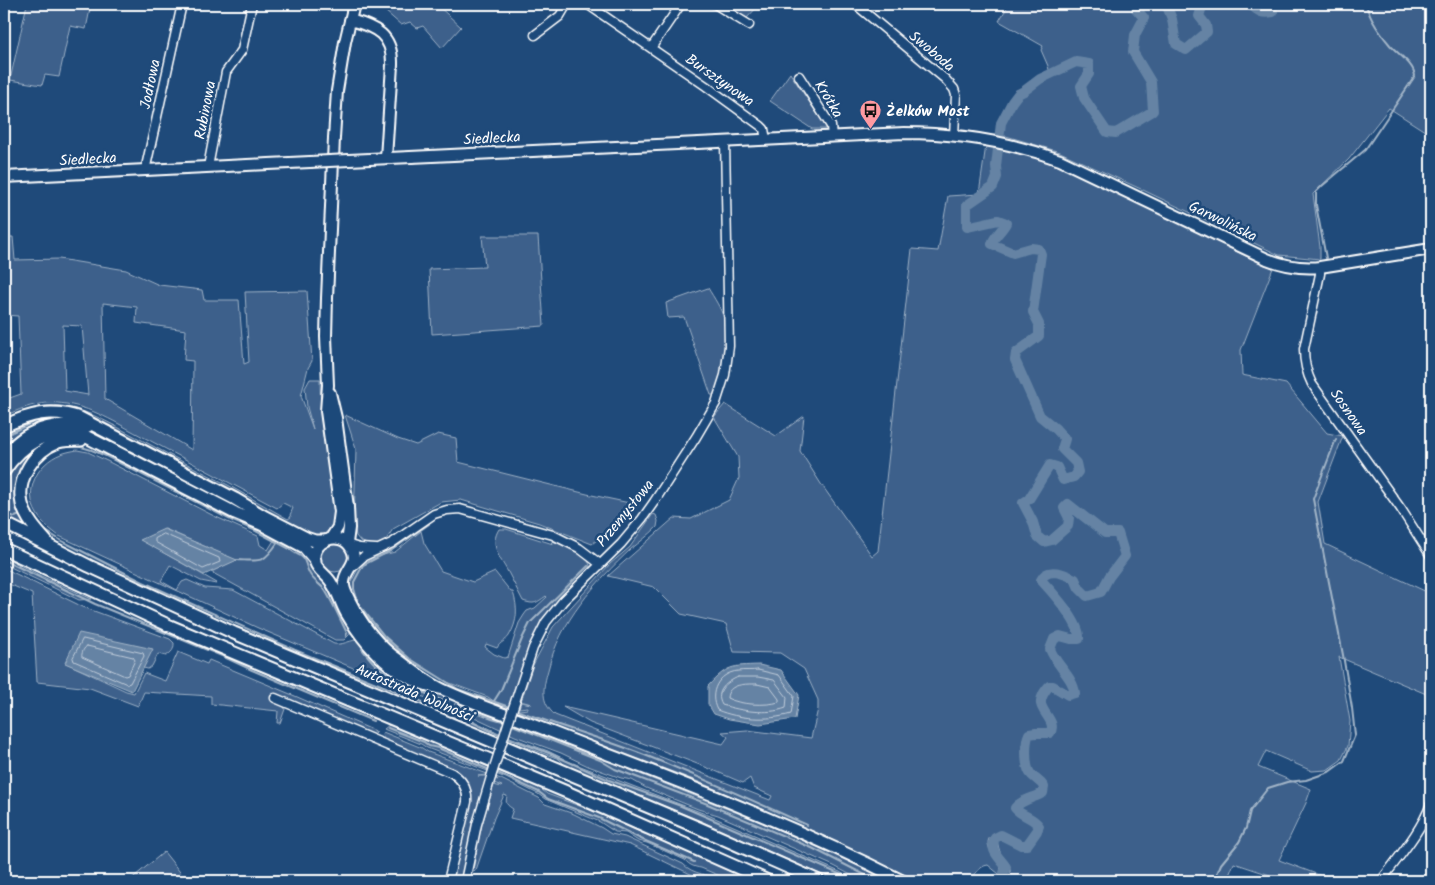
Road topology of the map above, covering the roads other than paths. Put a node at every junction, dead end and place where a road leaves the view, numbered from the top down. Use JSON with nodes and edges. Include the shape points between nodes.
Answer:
{"nodes":[{"id":1,"x":182,"y":4,"type":"edge"},
{"id":2,"x":252,"y":4,"type":"edge"},
{"id":3,"x":354,"y":4,"type":"edge"},
{"id":4,"x":568,"y":4,"type":"edge"},
{"id":5,"x":587,"y":4,"type":"edge"},
{"id":6,"x":681,"y":4,"type":"edge"},
{"id":7,"x":715,"y":4,"type":"edge"},
{"id":8,"x":855,"y":4,"type":"edge"},
{"id":9,"x":870,"y":4,"type":"edge"},
{"id":10,"x":865,"y":12,"type":"junction"},
{"id":11,"x":350,"y":20,"type":"junction"},
{"id":12,"x":749,"y":25,"type":"dead end"},
{"id":13,"x":535,"y":35,"type":"dead end"},
{"id":14,"x":651,"y":48,"type":"junction"},
{"id":15,"x":799,"y":76,"type":"dead end"},
{"id":16,"x":954,"y":136,"type":"junction"},
{"id":17,"x":832,"y":137,"type":"junction"},
{"id":18,"x":766,"y":140,"type":"junction"},
{"id":19,"x":982,"y":140,"type":"joint"},
{"id":20,"x":725,"y":142,"type":"junction"},
{"id":21,"x":386,"y":158,"type":"junction"},
{"id":22,"x":208,"y":167,"type":"junction"},
{"id":23,"x":145,"y":171,"type":"junction"},
{"id":24,"x":4,"y":178,"type":"edge"},
{"id":25,"x":1431,"y":249,"type":"edge"},
{"id":26,"x":1320,"y":267,"type":"junction"},
{"id":27,"x":328,"y":385,"type":"junction"},
{"id":28,"x":4,"y":426,"type":"edge"},
{"id":29,"x":94,"y":427,"type":"junction"},
{"id":30,"x":92,"y":440,"type":"junction"},
{"id":31,"x":4,"y":457,"type":"edge"},
{"id":32,"x":4,"y":471,"type":"edge"},
{"id":33,"x":4,"y":523,"type":"edge"},
{"id":34,"x":327,"y":540,"type":"junction"},
{"id":35,"x":348,"y":544,"type":"junction"},
{"id":36,"x":51,"y":547,"type":"junction"},
{"id":37,"x":4,"y":549,"type":"edge"},
{"id":38,"x":378,"y":549,"type":"junction"},
{"id":39,"x":1431,"y":556,"type":"edge"},
{"id":40,"x":315,"y":560,"type":"junction"},
{"id":41,"x":600,"y":564,"type":"junction"},
{"id":42,"x":350,"y":569,"type":"junction"},
{"id":43,"x":325,"y":575,"type":"junction"},
{"id":44,"x":442,"y":689,"type":"junction"},
{"id":45,"x":275,"y":698,"type":"dead end"},
{"id":46,"x":1431,"y":804,"type":"edge"},
{"id":47,"x":448,"y":881,"type":"edge"},
{"id":48,"x":465,"y":881,"type":"edge"},
{"id":49,"x":768,"y":881,"type":"edge"},
{"id":50,"x":819,"y":881,"type":"edge"},
{"id":51,"x":902,"y":881,"type":"edge"},
{"id":52,"x":1380,"y":881,"type":"edge"}],
"edges":[{"from":1,"to":23,"type":"street","name":"Jodłowa"},
{"from":2,"to":22,"type":"street","name":"Rubinowa","via":[[242,50],[226,72]]},
{"from":3,"to":11,"type":"main road"},
{"from":4,"to":13,"type":"street","via":[[560,16]]},
{"from":5,"to":14,"type":"street","name":"Bursztynowa"},
{"from":6,"to":14,"type":"street"},
{"from":7,"to":12,"type":"street"},
{"from":8,"to":10,"type":"street","name":"Swoboda"},
{"from":9,"to":10,"type":"street"},
{"from":10,"to":16,"type":"street","name":"Swoboda","via":[[954,88]]},
{"from":11,"to":21,"type":"main road","via":[[381,34],[392,52]]},
{"from":11,"to":27,"type":"main road","via":[[339,76],[334,138],[326,336]]},
{"from":14,"to":18,"type":"street","name":"Bursztynowa","via":[[761,126]]},
{"from":15,"to":17,"type":"street","name":"Krótka","via":[[831,126]]},
{"from":16,"to":17,"type":"main road","name":"Siedlecka","via":[[904,133]]},
{"from":16,"to":19,"type":"main road","name":"Siedlecka"},
{"from":17,"to":18,"type":"main road","name":"Siedlecka"},
{"from":18,"to":20,"type":"main road","name":"Siedlecka"},
{"from":19,"to":26,"type":"main road","name":"Garwolińska","via":[[1060,160],[1267,259],[1291,266]]},
{"from":20,"to":21,"type":"main road","name":"Siedlecka"},
{"from":20,"to":41,"type":"street","name":"Przemysłowa","via":[[729,346],[722,385],[716,403],[654,502]]},
{"from":21,"to":22,"type":"main road","name":"Siedlecka","bridge":true},
{"from":22,"to":23,"type":"main road","name":"Siedlecka"},
{"from":23,"to":24,"type":"main road","name":"Siedlecka"},
{"from":25,"to":26,"type":"main road","name":"Garwolińska"},
{"from":26,"to":39,"type":"street","name":"Sosnowa","via":[[1304,349],[1306,372]]},
{"from":27,"to":34,"type":"main road","via":[[326,411],[340,512],[338,527]]},
{"from":27,"to":35,"type":"main road","via":[[344,473]]},
{"from":28,"to":29,"type":"highway","via":[[26,416],[47,413],[73,416]]},
{"from":29,"to":31,"type":"highway","via":[[54,425],[17,442]]},
{"from":29,"to":34,"type":"highway","via":[[306,538]]},
{"from":30,"to":32,"type":"highway","via":[[76,433],[47,435],[26,446]]},
{"from":30,"to":36,"type":"highway","via":[[68,440],[51,446],[36,456],[26,472],[22,504],[32,524]]},
{"from":30,"to":40,"type":"highway","via":[[301,545]]},
{"from":33,"to":36,"type":"highway","name":"Autostrada Wolności"},
{"from":34,"to":35,"type":"main road","via":[[341,539]]},
{"from":34,"to":40,"type":"main road","via":[[316,549]]},
{"from":35,"to":38,"type":"street"},
{"from":35,"to":42,"type":"main road","via":[[354,555]]},
{"from":36,"to":50,"type":"highway","name":"Autostrada Wolności","via":[[234,633]]},
{"from":37,"to":49,"type":"highway","via":[[170,626],[569,792]]},
{"from":38,"to":41,"type":"street","via":[[434,514],[460,510],[552,535],[579,548]]},
{"from":38,"to":42,"type":"street"},
{"from":40,"to":43,"type":"main road"},
{"from":41,"to":48,"type":"street","name":"Przemysłowa","bridge":true,"via":[[563,600],[546,622],[533,648],[476,824]]},
{"from":42,"to":43,"type":"main road","via":[[343,575]]},
{"from":42,"to":44,"type":"main road","via":[[344,579],[344,588],[370,633],[398,659]]},
{"from":43,"to":44,"type":"main road","via":[[368,646],[413,681]]},
{"from":44,"to":51,"type":"main road","via":[[643,767],[831,846]]},
{"from":45,"to":47,"type":"street","via":[[448,771],[461,780],[467,803]]},
{"from":46,"to":52,"type":"street","via":[[1404,852]]}]}
